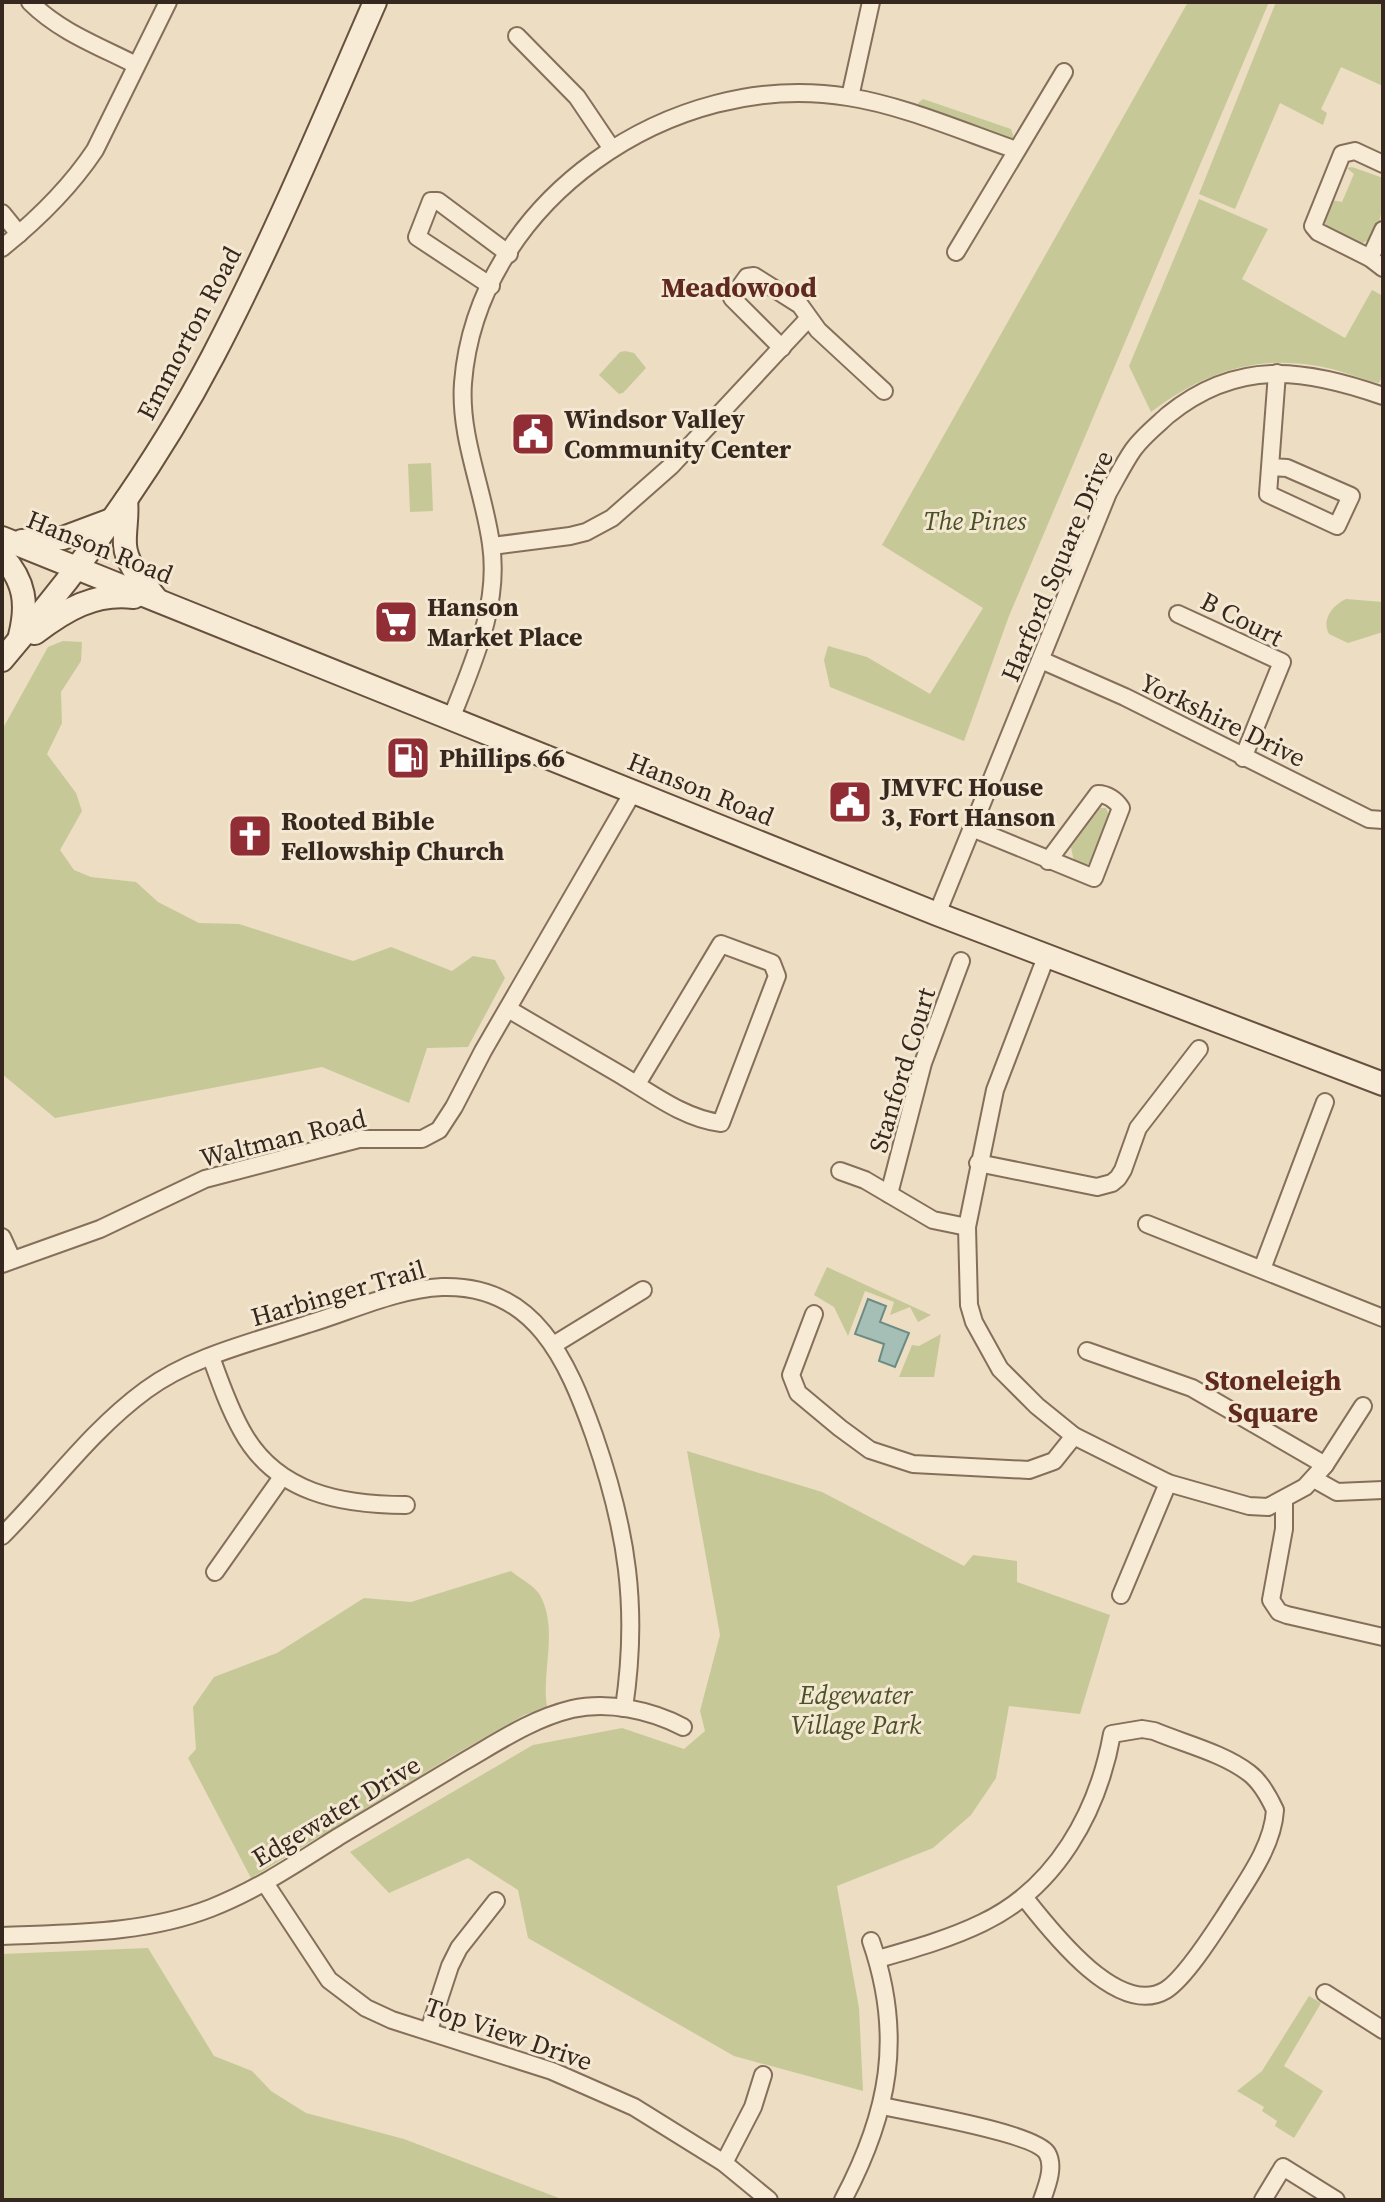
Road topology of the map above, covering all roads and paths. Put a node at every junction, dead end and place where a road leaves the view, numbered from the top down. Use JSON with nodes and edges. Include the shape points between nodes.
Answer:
{"nodes":[{"id":1,"x":30,"y":2,"type":"edge"},
{"id":2,"x":168,"y":2,"type":"edge"},
{"id":3,"x":375,"y":2,"type":"edge"},
{"id":4,"x":871,"y":2,"type":"edge"},
{"id":5,"x":517,"y":36,"type":"dead end"},
{"id":6,"x":136,"y":65,"type":"junction"},
{"id":7,"x":1064,"y":72,"type":"dead end"},
{"id":8,"x":850,"y":97,"type":"junction"},
{"id":9,"x":612,"y":149,"type":"junction"},
{"id":10,"x":1016,"y":150,"type":"junction"},
{"id":11,"x":1383,"y":164,"type":"edge"},
{"id":12,"x":2,"y":213,"type":"edge"},
{"id":13,"x":1383,"y":230,"type":"edge"},
{"id":14,"x":19,"y":234,"type":"junction"},
{"id":15,"x":2,"y":248,"type":"edge"},
{"id":16,"x":956,"y":252,"type":"dead end"},
{"id":17,"x":509,"y":254,"type":"junction"},
{"id":18,"x":1376,"y":263,"type":"edge"},
{"id":19,"x":491,"y":286,"type":"junction"},
{"id":20,"x":808,"y":319,"type":"junction"},
{"id":21,"x":782,"y":348,"type":"junction"},
{"id":22,"x":1277,"y":373,"type":"junction"},
{"id":23,"x":884,"y":391,"type":"dead end"},
{"id":24,"x":1383,"y":396,"type":"edge"},
{"id":25,"x":1271,"y":467,"type":"junction"},
{"id":26,"x":126,"y":500,"type":"junction"},
{"id":27,"x":113,"y":519,"type":"junction"},
{"id":28,"x":2,"y":538,"type":"edge"},
{"id":29,"x":492,"y":546,"type":"junction"},
{"id":30,"x":2,"y":556,"type":"edge"},
{"id":31,"x":76,"y":568,"type":"junction"},
{"id":32,"x":157,"y":601,"type":"junction"},
{"id":33,"x":1178,"y":614,"type":"dead end"},
{"id":34,"x":9,"y":653,"type":"edge"},
{"id":35,"x":1041,"y":660,"type":"junction"},
{"id":36,"x":451,"y":719,"type":"junction"},
{"id":37,"x":1243,"y":758,"type":"junction"},
{"id":38,"x":633,"y":792,"type":"junction"},
{"id":39,"x":1383,"y":820,"type":"edge"},
{"id":40,"x":972,"y":828,"type":"junction"},
{"id":41,"x":1048,"y":861,"type":"junction"},
{"id":42,"x":937,"y":914,"type":"junction"},
{"id":43,"x":1046,"y":957,"type":"junction"},
{"id":44,"x":961,"y":961,"type":"dead end"},
{"id":45,"x":508,"y":1009,"type":"junction"},
{"id":46,"x":1199,"y":1049,"type":"dead end"},
{"id":47,"x":637,"y":1084,"type":"junction"},
{"id":48,"x":1383,"y":1084,"type":"edge"},
{"id":49,"x":1325,"y":1102,"type":"dead end"},
{"id":50,"x":978,"y":1163,"type":"junction"},
{"id":51,"x":840,"y":1171,"type":"dead end"},
{"id":52,"x":889,"y":1194,"type":"junction"},
{"id":53,"x":1147,"y":1224,"type":"dead end"},
{"id":54,"x":967,"y":1227,"type":"junction"},
{"id":55,"x":2,"y":1237,"type":"edge"},
{"id":56,"x":7,"y":1262,"type":"edge"},
{"id":57,"x":1262,"y":1269,"type":"junction"},
{"id":58,"x":643,"y":1290,"type":"dead end"},
{"id":59,"x":814,"y":1314,"type":"dead end"},
{"id":60,"x":1383,"y":1318,"type":"edge"},
{"id":61,"x":555,"y":1344,"type":"junction"},
{"id":62,"x":1087,"y":1351,"type":"dead end"},
{"id":63,"x":211,"y":1357,"type":"junction"},
{"id":64,"x":1363,"y":1406,"type":"dead end"},
{"id":65,"x":1074,"y":1436,"type":"junction"},
{"id":66,"x":1325,"y":1465,"type":"junction"},
{"id":67,"x":282,"y":1477,"type":"junction"},
{"id":68,"x":1314,"y":1479,"type":"junction"},
{"id":69,"x":1168,"y":1483,"type":"junction"},
{"id":70,"x":1383,"y":1490,"type":"edge"},
{"id":71,"x":1284,"y":1500,"type":"junction"},
{"id":72,"x":406,"y":1505,"type":"dead end"},
{"id":73,"x":2,"y":1536,"type":"edge"},
{"id":74,"x":215,"y":1572,"type":"dead end"},
{"id":75,"x":1121,"y":1595,"type":"dead end"},
{"id":76,"x":1383,"y":1637,"type":"edge"},
{"id":77,"x":624,"y":1708,"type":"junction"},
{"id":78,"x":683,"y":1727,"type":"dead end"},
{"id":79,"x":265,"y":1883,"type":"junction"},
{"id":80,"x":1024,"y":1897,"type":"junction"},
{"id":81,"x":496,"y":1901,"type":"dead end"},
{"id":82,"x":2,"y":1936,"type":"edge"},
{"id":83,"x":871,"y":1941,"type":"dead end"},
{"id":84,"x":878,"y":1959,"type":"junction"},
{"id":85,"x":1325,"y":1993,"type":"dead end"},
{"id":86,"x":429,"y":2030,"type":"junction"},
{"id":87,"x":1383,"y":2030,"type":"edge"},
{"id":88,"x":763,"y":2075,"type":"dead end"},
{"id":89,"x":882,"y":2106,"type":"junction"},
{"id":90,"x":724,"y":2163,"type":"junction"},
{"id":91,"x":769,"y":2200,"type":"edge"},
{"id":92,"x":843,"y":2200,"type":"edge"},
{"id":93,"x":1042,"y":2200,"type":"edge"},
{"id":94,"x":1263,"y":2200,"type":"edge"},
{"id":95,"x":1336,"y":2200,"type":"edge"}],
"edges":[{"from":1,"to":6,"type":"street","via":[[71,34]]},
{"from":2,"to":6,"type":"street"},
{"from":3,"to":26,"type":"street","name":"Emmorton Road","via":[[226,331]]},
{"from":4,"to":8,"type":"street"},
{"from":5,"to":9,"type":"street","via":[[577,97]]},
{"from":6,"to":14,"type":"street","via":[[81,171]]},
{"from":7,"to":10,"type":"street"},
{"from":8,"to":9,"type":"street","via":[[797,94],[718,103],[656,125]]},
{"from":8,"to":10,"type":"street"},
{"from":9,"to":17,"type":"street","via":[[558,191]]},
{"from":10,"to":16,"type":"street"},
{"from":11,"to":18,"type":"street","via":[[1355,151],[1342,154],[1313,220],[1318,232]]},
{"from":12,"to":14,"type":"street"},
{"from":13,"to":18,"type":"street"},
{"from":14,"to":15,"type":"street"},
{"from":17,"to":19,"type":"street"},
{"from":17,"to":19,"type":"street","via":[[431,201],[417,237]]},
{"from":19,"to":29,"type":"street","via":[[468,349],[463,401]]},
{"from":20,"to":21,"type":"street"},
{"from":20,"to":21,"type":"street","via":[[800,305],[754,276],[747,277],[732,298]]},
{"from":20,"to":23,"type":"street"},
{"from":21,"to":29,"type":"street","via":[[671,466],[612,518],[570,536]]},
{"from":22,"to":24,"type":"street","name":"Harford Square Drive","via":[[1312,376]]},
{"from":22,"to":25,"type":"street"},
{"from":22,"to":35,"type":"street","name":"Harford Square Drive","via":[[1213,385],[1175,409],[1134,448],[1108,493]]},
{"from":25,"to":25,"type":"street","via":[[1268,494],[1337,526],[1351,496],[1287,468]]},
{"from":26,"to":27,"type":"street","name":"Emmorton Road"},
{"from":26,"to":32,"type":"street","via":[[126,555]]},
{"from":27,"to":28,"type":"street","via":[[46,541]]},
{"from":27,"to":31,"type":"street","name":"Emmorton Road"},
{"from":28,"to":31,"type":"street","name":"Hanson Road"},
{"from":29,"to":36,"type":"street","via":[[488,617]]},
{"from":30,"to":34,"type":"street","via":[[23,588],[24,619]]},
{"from":31,"to":32,"type":"street","name":"Hanson Road"},
{"from":31,"to":34,"type":"street","name":"Emmorton Road"},
{"from":32,"to":34,"type":"street","via":[[123,596],[89,601],[52,620]]},
{"from":32,"to":36,"type":"street","name":"Hanson Road"},
{"from":33,"to":37,"type":"street","name":"B Court","via":[[1282,662]]},
{"from":35,"to":37,"type":"street","name":"Yorkshire Drive"},
{"from":35,"to":40,"type":"street","name":"Harford Square Drive"},
{"from":36,"to":38,"type":"street","name":"Hanson Road"},
{"from":37,"to":39,"type":"street","name":"Yorkshire Drive","via":[[1369,819]]},
{"from":38,"to":42,"type":"street","name":"Hanson Road"},
{"from":38,"to":45,"type":"street","name":"Waltman Road"},
{"from":40,"to":41,"type":"street"},
{"from":40,"to":42,"type":"street","name":"Harford Square Drive"},
{"from":41,"to":41,"type":"street","via":[[1094,878],[1121,808],[1118,803],[1098,794]]},
{"from":42,"to":43,"type":"street","name":"Hanson Road"},
{"from":43,"to":48,"type":"street","name":"Hanson Road"},
{"from":43,"to":50,"type":"street","via":[[995,1090]]},
{"from":44,"to":52,"type":"street","name":"Stanford Court","via":[[923,1063]]},
{"from":45,"to":47,"type":"street"},
{"from":45,"to":56,"type":"street","name":"Waltman Road","via":[[447,1121],[430,1136],[359,1139],[205,1179],[100,1229]]},
{"from":46,"to":50,"type":"street","via":[[1138,1128],[1123,1170],[1112,1183],[1097,1187]]},
{"from":47,"to":47,"type":"street","via":[[689,1114],[721,1123],[777,976],[772,963],[721,944]]},
{"from":49,"to":57,"type":"street"},
{"from":50,"to":54,"type":"street"},
{"from":51,"to":52,"type":"street","name":"Stanford Court"},
{"from":52,"to":54,"type":"street","name":"Stanford Court","via":[[933,1220]]},
{"from":53,"to":57,"type":"street"},
{"from":54,"to":65,"type":"street","via":[[967,1289],[974,1322],[1000,1369]]},
{"from":55,"to":56,"type":"street"},
{"from":57,"to":60,"type":"street"},
{"from":58,"to":61,"type":"street"},
{"from":59,"to":65,"type":"street","via":[[791,1375],[798,1393],[870,1450],[913,1464],[1029,1470],[1054,1461]]},
{"from":61,"to":63,"type":"street","name":"Harbinger Trail","via":[[508,1304],[469,1289],[441,1287],[404,1294]]},
{"from":61,"to":77,"type":"street","name":"Harbinger Trail","via":[[578,1389],[604,1463],[626,1556],[632,1643]]},
{"from":62,"to":66,"type":"street","via":[[1192,1388]]},
{"from":63,"to":67,"type":"street","via":[[243,1434]]},
{"from":63,"to":73,"type":"street","name":"Harbinger Trail","via":[[173,1374],[127,1405]]},
{"from":64,"to":66,"type":"street"},
{"from":65,"to":69,"type":"street"},
{"from":66,"to":68,"type":"street"},
{"from":67,"to":72,"type":"street","via":[[330,1498]]},
{"from":67,"to":74,"type":"street"},
{"from":68,"to":70,"type":"street","via":[[1337,1492]]},
{"from":68,"to":71,"type":"street"},
{"from":69,"to":71,"type":"street","via":[[1249,1506],[1268,1507]]},
{"from":69,"to":75,"type":"street"},
{"from":71,"to":76,"type":"street","via":[[1274,1607],[1287,1615]]},
{"from":77,"to":78,"type":"street","name":"Edgewater Drive"},
{"from":77,"to":79,"type":"street","name":"Edgewater Drive","via":[[575,1708],[527,1724]]},
{"from":79,"to":82,"type":"street","name":"Edgewater Drive","via":[[168,1921],[122,1930]]},
{"from":79,"to":86,"type":"street","name":"Top View Drive","via":[[316,1963],[345,1995],[392,2020]]},
{"from":80,"to":80,"type":"street","via":[[1056,1865],[1081,1828],[1112,1734],[1154,1731],[1250,1773],[1275,1810],[1268,1840],[1214,1933],[1164,1992],[1135,1996],[1105,1982],[1048,1928]]},
{"from":80,"to":84,"type":"street","via":[[983,1923]]},
{"from":81,"to":86,"type":"street","via":[[459,1948]]},
{"from":83,"to":84,"type":"street"},
{"from":84,"to":89,"type":"street","via":[[890,2035]]},
{"from":85,"to":87,"type":"street"},
{"from":86,"to":90,"type":"street","name":"Top View Drive","via":[[552,2071],[634,2107]]},
{"from":88,"to":90,"type":"street"},
{"from":89,"to":92,"type":"street","via":[[870,2147]]},
{"from":89,"to":93,"type":"street","via":[[1036,2143],[1051,2163]]},
{"from":90,"to":91,"type":"street","name":"Top View Drive"},
{"from":94,"to":95,"type":"street","via":[[1283,2167]]}]}
